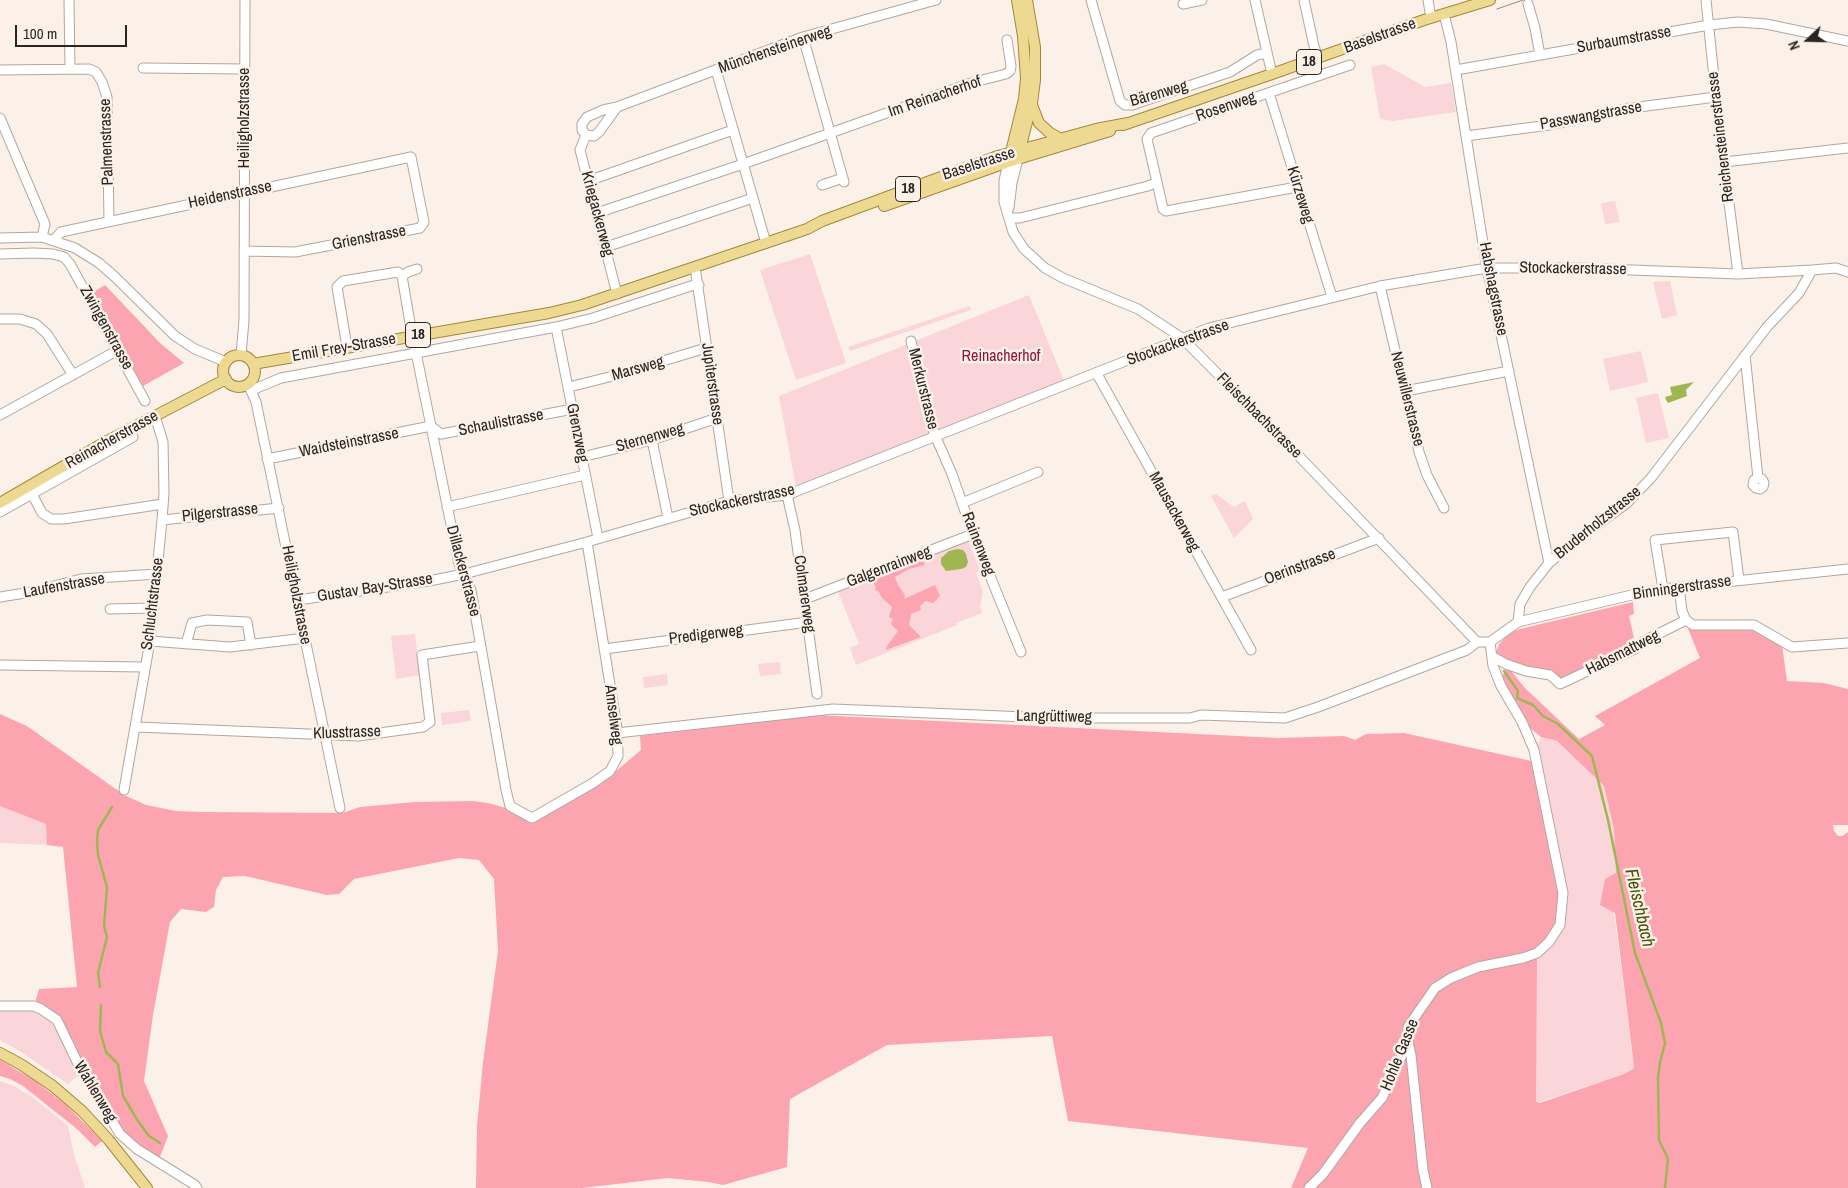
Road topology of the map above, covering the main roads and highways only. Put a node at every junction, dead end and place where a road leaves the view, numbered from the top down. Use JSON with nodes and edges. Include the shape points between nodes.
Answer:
{"nodes":[{"id":1,"x":1017,"y":0,"type":"edge"},
{"id":2,"x":1027,"y":0,"type":"edge"},
{"id":3,"x":1490,"y":0,"type":"edge"},
{"id":4,"x":1032,"y":103,"type":"junction"},
{"id":5,"x":1128,"y":123,"type":"junction"},
{"id":6,"x":1061,"y":139,"type":"junction"},
{"id":7,"x":1014,"y":156,"type":"junction"},
{"id":8,"x":807,"y":229,"type":"junction"},
{"id":9,"x":582,"y":304,"type":"joint"},
{"id":10,"x":253,"y":364,"type":"junction"},
{"id":11,"x":226,"y":379,"type":"junction"},
{"id":12,"x":0,"y":504,"type":"edge"},
{"id":13,"x":0,"y":1053,"type":"edge"},
{"id":14,"x":147,"y":1188,"type":"edge"}],
"edges":[{"from":1,"to":7,"type":"main road","via":[[1026,78]]},
{"from":2,"to":4,"type":"main road","via":[[1035,60]]},
{"from":3,"to":5,"type":"main road","name":"Baselstrasse","number":"18"},
{"from":4,"to":6,"type":"main road","via":[[1039,123]]},
{"from":4,"to":7,"type":"main road"},
{"from":5,"to":6,"type":"main road","name":"Baselstrasse","number":"18","via":[[1096,128]]},
{"from":5,"to":7,"type":"main road","name":"Baselstrasse","number":"18","via":[[1098,135]]},
{"from":6,"to":7,"type":"main road","name":"Baselstrasse","number":"18"},
{"from":7,"to":8,"type":"main road","name":"Baselstrasse","number":"18","via":[[944,175]]},
{"from":7,"to":8,"type":"main road","name":"Baselstrasse","number":"18","via":[[988,169],[823,227]]},
{"from":8,"to":9,"type":"main road","name":"Baselstrasse","number":"18"},
{"from":9,"to":10,"type":"main road","name":"Emil Frey-Strasse","number":"18","via":[[549,313]]},
{"from":10,"to":11,"type":"main road","via":[[250,387],[236,386]]},
{"from":10,"to":11,"type":"main road","via":[[241,355],[234,356],[226,362],[223,371]]},
{"from":11,"to":12,"type":"main road","name":"Reinacherstrasse"},
{"from":13,"to":14,"type":"main road","via":[[53,1086],[82,1111]]}]}
